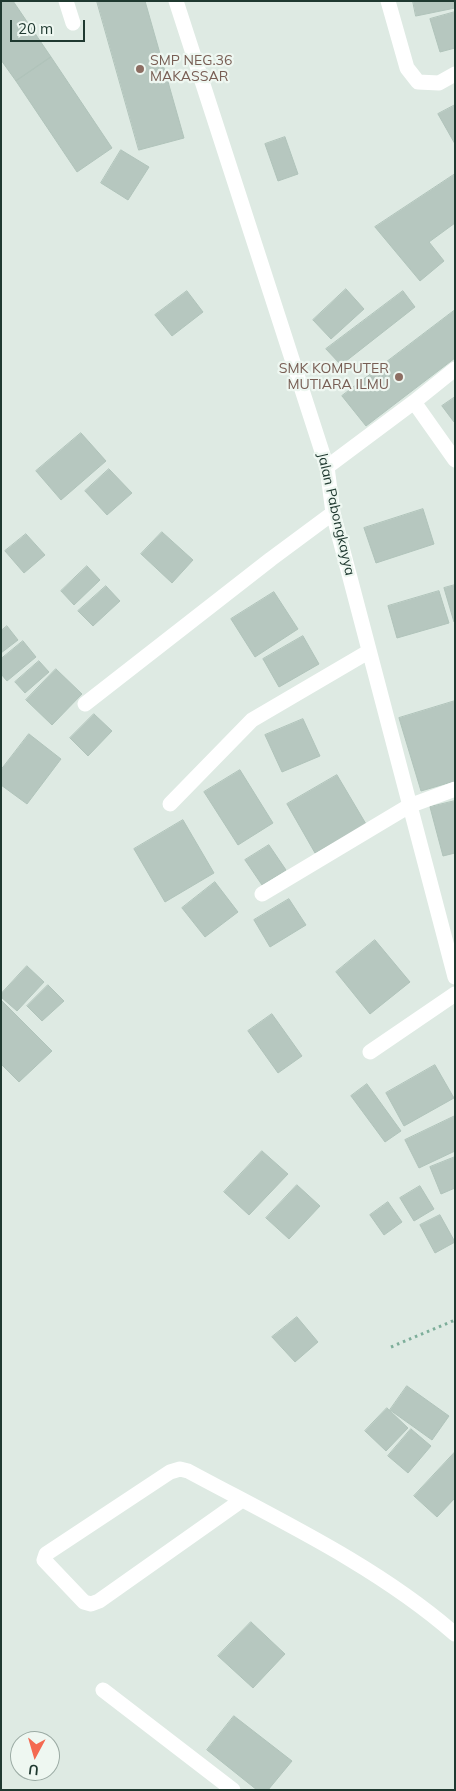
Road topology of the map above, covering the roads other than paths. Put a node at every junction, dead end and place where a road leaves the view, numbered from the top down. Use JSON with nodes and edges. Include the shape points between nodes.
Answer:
{"nodes":[{"id":1,"x":66,"y":1,"type":"edge"},
{"id":2,"x":176,"y":1,"type":"edge"},
{"id":3,"x":388,"y":1,"type":"edge"},
{"id":4,"x":72,"y":24,"type":"dead end"},
{"id":5,"x":455,"y":74,"type":"edge"},
{"id":6,"x":455,"y":369,"type":"edge"},
{"id":7,"x":414,"y":402,"type":"junction"},
{"id":8,"x":455,"y":460,"type":"edge"},
{"id":9,"x":327,"y":467,"type":"junction"},
{"id":10,"x":333,"y":514,"type":"junction"},
{"id":11,"x":368,"y":652,"type":"junction"},
{"id":12,"x":85,"y":704,"type":"dead end"},
{"id":13,"x":455,"y":790,"type":"edge"},
{"id":14,"x":170,"y":804,"type":"dead end"},
{"id":15,"x":409,"y":806,"type":"junction"},
{"id":16,"x":262,"y":894,"type":"dead end"},
{"id":17,"x":455,"y":977,"type":"edge"},
{"id":18,"x":455,"y":994,"type":"edge"},
{"id":19,"x":370,"y":1052,"type":"dead end"},
{"id":20,"x":242,"y":1500,"type":"junction"},
{"id":21,"x":455,"y":1634,"type":"edge"},
{"id":22,"x":103,"y":1690,"type":"dead end"},
{"id":23,"x":233,"y":1790,"type":"edge"}],
"edges":[{"from":1,"to":4,"type":"street"},
{"from":2,"to":9,"type":"street","name":"Jalan Pabongkayya"},
{"from":3,"to":5,"type":"street","via":[[407,68],[418,82],[439,83]]},
{"from":6,"to":7,"type":"street"},
{"from":7,"to":8,"type":"street"},
{"from":7,"to":9,"type":"street"},
{"from":9,"to":10,"type":"street","name":"Jalan Pabongkayya"},
{"from":10,"to":11,"type":"street","name":"Jalan Pabongkayya"},
{"from":10,"to":12,"type":"street","via":[[271,558]]},
{"from":11,"to":14,"type":"street","via":[[252,720]]},
{"from":11,"to":15,"type":"street","name":"Jalan Pabongkayya"},
{"from":13,"to":15,"type":"street"},
{"from":15,"to":16,"type":"street"},
{"from":15,"to":17,"type":"street","name":"Jalan Pabongkayya"},
{"from":18,"to":19,"type":"street"},
{"from":20,"to":20,"type":"street","via":[[188,1471],[170,1472],[46,1554],[44,1560],[84,1602],[92,1604]]},
{"from":20,"to":21,"type":"street","via":[[374,1575]]},
{"from":22,"to":23,"type":"street"}]}
